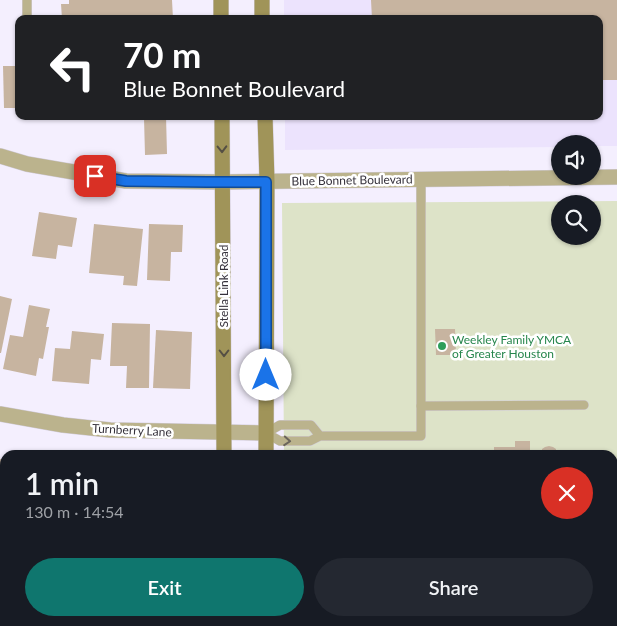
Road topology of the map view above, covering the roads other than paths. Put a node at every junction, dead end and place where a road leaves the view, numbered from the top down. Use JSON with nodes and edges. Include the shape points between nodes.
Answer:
{"nodes":[{"id":1,"x":27,"y":0,"type":"edge"},
{"id":2,"x":221,"y":0,"type":"edge"},
{"id":3,"x":262,"y":0,"type":"edge"},
{"id":4,"x":27,"y":15,"type":"edge"},
{"id":5,"x":221,"y":15,"type":"edge"},
{"id":6,"x":262,"y":15,"type":"edge"},
{"id":7,"x":222,"y":120,"type":"edge"},
{"id":8,"x":265,"y":120,"type":"edge"},
{"id":9,"x":0,"y":156,"type":"edge"},
{"id":10,"x":617,"y":177,"type":"edge"},
{"id":11,"x":421,"y":179,"type":"junction"},
{"id":12,"x":223,"y":182,"type":"junction"},
{"id":13,"x":266,"y":182,"type":"junction"},
{"id":14,"x":584,"y":405,"type":"dead end"},
{"id":15,"x":421,"y":406,"type":"junction"},
{"id":16,"x":0,"y":414,"type":"edge"},
{"id":17,"x":224,"y":433,"type":"junction"},
{"id":18,"x":266,"y":433,"type":"junction"},
{"id":19,"x":320,"y":436,"type":"junction"},
{"id":20,"x":224,"y":450,"type":"edge"},
{"id":21,"x":266,"y":450,"type":"edge"}],
"edges":[{"from":1,"to":4,"type":"lane"},
{"from":2,"to":5,"type":"main road"},
{"from":3,"to":6,"type":"main road"},
{"from":7,"to":12,"type":"main road","name":"Stella Link Road","one_way":true},
{"from":8,"to":13,"type":"main road"},
{"from":9,"to":12,"type":"street","name":"Blue Bonnet Boulevard","via":[[27,164],[126,181]]},
{"from":10,"to":11,"type":"street","name":"Blue Bonnet Boulevard"},
{"from":11,"to":13,"type":"street","name":"Blue Bonnet Boulevard"},
{"from":11,"to":15,"type":"lane"},
{"from":12,"to":13,"type":"street","name":"Blue Bonnet Boulevard"},
{"from":12,"to":17,"type":"main road","name":"Stella Link Road","one_way":true},
{"from":13,"to":18,"type":"main road"},
{"from":14,"to":15,"type":"lane"},
{"from":15,"to":19,"type":"lane","via":[[421,436]]},
{"from":16,"to":17,"type":"street","name":"Turnberry Lane","via":[[110,430]]},
{"from":17,"to":18,"type":"street","name":"Turnberry Lane"},
{"from":17,"to":20,"type":"main road","name":"Stella Link Road"},
{"from":18,"to":19,"type":"lane","one_way":true,"via":[[284,442],[310,441]]},
{"from":18,"to":19,"type":"lane","via":[[280,425],[311,425]]},
{"from":18,"to":21,"type":"main road"}]}
